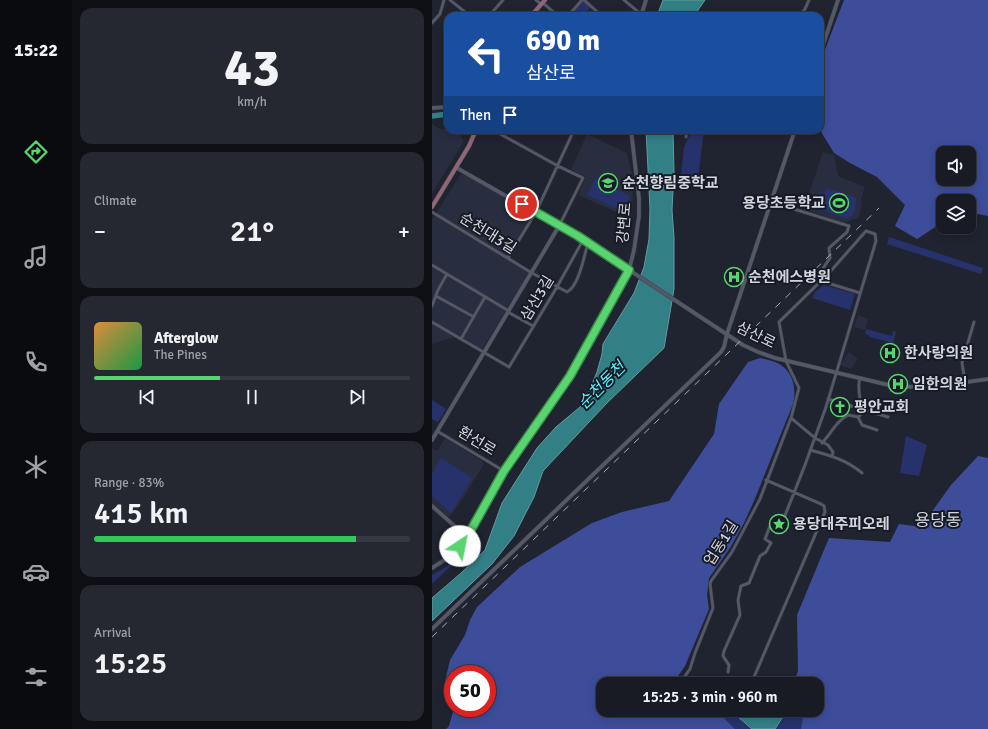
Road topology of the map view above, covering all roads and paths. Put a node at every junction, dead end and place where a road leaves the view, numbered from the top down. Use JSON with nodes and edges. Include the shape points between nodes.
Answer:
{"nodes":[{"id":1,"x":444,"y":0,"type":"edge"},
{"id":2,"x":450,"y":0,"type":"edge"},
{"id":3,"x":503,"y":0,"type":"edge"},
{"id":4,"x":536,"y":0,"type":"edge"},
{"id":5,"x":583,"y":0,"type":"edge"},
{"id":6,"x":624,"y":0,"type":"edge"},
{"id":7,"x":646,"y":0,"type":"edge"},
{"id":8,"x":809,"y":0,"type":"edge"},
{"id":9,"x":838,"y":0,"type":"edge"},
{"id":10,"x":543,"y":2,"type":"edge"},
{"id":11,"x":465,"y":12,"type":"edge"},
{"id":12,"x":492,"y":12,"type":"edge"},
{"id":13,"x":534,"y":12,"type":"edge"},
{"id":14,"x":554,"y":12,"type":"edge"},
{"id":15,"x":572,"y":12,"type":"edge"},
{"id":16,"x":597,"y":12,"type":"edge"},
{"id":17,"x":638,"y":12,"type":"edge"},
{"id":18,"x":643,"y":12,"type":"edge"},
{"id":19,"x":803,"y":12,"type":"edge"},
{"id":20,"x":432,"y":23,"type":"edge"},
{"id":21,"x":824,"y":42,"type":"edge"},
{"id":22,"x":444,"y":107,"type":"edge"},
{"id":23,"x":432,"y":108,"type":"edge"},
{"id":24,"x":474,"y":134,"type":"edge"},
{"id":25,"x":500,"y":134,"type":"edge"},
{"id":26,"x":572,"y":134,"type":"edge"},
{"id":27,"x":631,"y":134,"type":"edge"},
{"id":28,"x":686,"y":134,"type":"edge"},
{"id":29,"x":794,"y":134,"type":"edge"},
{"id":30,"x":686,"y":137,"type":"dead end"},
{"id":31,"x":558,"y":166,"type":"junction"},
{"id":32,"x":457,"y":168,"type":"junction"},
{"id":33,"x":772,"y":202,"type":"junction"},
{"id":34,"x":432,"y":208,"type":"edge"},
{"id":35,"x":432,"y":212,"type":"edge"},
{"id":36,"x":536,"y":212,"type":"junction"},
{"id":37,"x":560,"y":226,"type":"junction"},
{"id":38,"x":583,"y":239,"type":"junction"},
{"id":39,"x":588,"y":243,"type":"junction"},
{"id":40,"x":508,"y":258,"type":"junction"},
{"id":41,"x":432,"y":265,"type":"edge"},
{"id":42,"x":629,"y":270,"type":"junction"},
{"id":43,"x":532,"y":273,"type":"junction"},
{"id":44,"x":447,"y":274,"type":"junction"},
{"id":45,"x":821,"y":281,"type":"junction"},
{"id":46,"x":557,"y":287,"type":"junction"},
{"id":47,"x":860,"y":293,"type":"junction"},
{"id":48,"x":436,"y":296,"type":"junction"},
{"id":49,"x":486,"y":297,"type":"junction"},
{"id":50,"x":432,"y":306,"type":"edge"},
{"id":51,"x":509,"y":311,"type":"junction"},
{"id":52,"x":474,"y":317,"type":"junction"},
{"id":53,"x":432,"y":322,"type":"edge"},
{"id":54,"x":974,"y":322,"type":"dead end"},
{"id":55,"x":533,"y":326,"type":"junction"},
{"id":56,"x":727,"y":334,"type":"junction"},
{"id":57,"x":460,"y":339,"type":"junction"},
{"id":58,"x":484,"y":352,"type":"junction"},
{"id":59,"x":786,"y":360,"type":"junction"},
{"id":60,"x":835,"y":373,"type":"junction"},
{"id":61,"x":860,"y":378,"type":"junction"},
{"id":62,"x":988,"y":380,"type":"edge"},
{"id":63,"x":965,"y":382,"type":"junction"},
{"id":64,"x":828,"y":399,"type":"junction"},
{"id":65,"x":864,"y":410,"type":"junction"},
{"id":66,"x":858,"y":417,"type":"junction"},
{"id":67,"x":888,"y":417,"type":"dead end"},
{"id":68,"x":792,"y":418,"type":"junction"},
{"id":69,"x":876,"y":430,"type":"dead end"},
{"id":70,"x":437,"y":431,"type":"junction"},
{"id":71,"x":815,"y":438,"type":"junction"},
{"id":72,"x":432,"y":440,"type":"edge"},
{"id":73,"x":822,"y":443,"type":"junction"},
{"id":74,"x":810,"y":450,"type":"junction"},
{"id":75,"x":832,"y":456,"type":"junction"},
{"id":76,"x":504,"y":471,"type":"junction"},
{"id":77,"x":862,"y":473,"type":"dead end"},
{"id":78,"x":766,"y":480,"type":"junction"},
{"id":79,"x":794,"y":492,"type":"junction"},
{"id":80,"x":432,"y":506,"type":"edge"},
{"id":81,"x":467,"y":537,"type":"junction"},
{"id":82,"x":432,"y":568,"type":"edge"},
{"id":83,"x":432,"y":628,"type":"edge"},
{"id":84,"x":728,"y":672,"type":"dead end"},
{"id":85,"x":685,"y":677,"type":"edge"},
{"id":86,"x":754,"y":677,"type":"edge"}],
"edges":[{"from":1,"to":20,"type":"street","via":[[440,14]]},
{"from":2,"to":11,"type":"street"},
{"from":3,"to":12,"type":"street"},
{"from":4,"to":10,"type":"street"},
{"from":5,"to":15,"type":"street"},
{"from":5,"to":16,"type":"street"},
{"from":6,"to":17,"type":"street"},
{"from":7,"to":18,"type":"main road"},
{"from":8,"to":19,"type":"street"},
{"from":9,"to":21,"type":"main road"},
{"from":10,"to":13,"type":"main road"},
{"from":10,"to":14,"type":"street"},
{"from":22,"to":23,"type":"main road"},
{"from":24,"to":32,"type":"main road"},
{"from":25,"to":31,"type":"street"},
{"from":26,"to":31,"type":"street"},
{"from":27,"to":42,"type":"main road","name":"강변로","via":[[639,216]]},
{"from":28,"to":30,"type":"street"},
{"from":29,"to":33,"type":"main road"},
{"from":31,"to":36,"type":"street"},
{"from":31,"to":37,"type":"street","via":[[583,178]]},
{"from":32,"to":34,"type":"main road"},
{"from":32,"to":36,"type":"main road"},
{"from":33,"to":45,"type":"street","via":[[849,226],[847,232],[829,248],[830,258],[821,272]]},
{"from":33,"to":56,"type":"main road"},
{"from":35,"to":40,"type":"street","name":"순천대3길"},
{"from":36,"to":37,"type":"main road"},
{"from":36,"to":40,"type":"street"},
{"from":37,"to":38,"type":"main road"},
{"from":37,"to":43,"type":"main road","name":"환선로"},
{"from":38,"to":39,"type":"main road"},
{"from":38,"to":46,"type":"street","name":"삼산3길"},
{"from":39,"to":42,"type":"main road"},
{"from":39,"to":46,"type":"street","via":[[574,285],[567,292]]},
{"from":40,"to":43,"type":"street","name":"순천대3길"},
{"from":41,"to":44,"type":"street"},
{"from":42,"to":56,"type":"main road","name":"삼산로"},
{"from":42,"to":76,"type":"main road","name":"강변로","via":[[570,376]]},
{"from":43,"to":46,"type":"street"},
{"from":43,"to":51,"type":"main road","name":"환선로"},
{"from":44,"to":48,"type":"street"},
{"from":44,"to":49,"type":"street"},
{"from":45,"to":47,"type":"street"},
{"from":45,"to":47,"type":"street","via":[[866,231],[875,234],[876,241]]},
{"from":45,"to":59,"type":"street","name":"업동1길","via":[[779,322]]},
{"from":46,"to":55,"type":"street","name":"삼산3길"},
{"from":47,"to":60,"type":"street"},
{"from":48,"to":50,"type":"street"},
{"from":48,"to":52,"type":"street"},
{"from":49,"to":51,"type":"street"},
{"from":49,"to":52,"type":"street"},
{"from":51,"to":55,"type":"street"},
{"from":51,"to":58,"type":"main road","name":"환선로"},
{"from":52,"to":57,"type":"street"},
{"from":53,"to":57,"type":"street"},
{"from":54,"to":63,"type":"street","via":[[962,363]]},
{"from":55,"to":58,"type":"street","name":"삼산3길","via":[[509,367]]},
{"from":56,"to":59,"type":"main road","name":"삼산로","via":[[758,352]]},
{"from":56,"to":83,"type":"main road","via":[[724,347],[719,354]]},
{"from":57,"to":58,"type":"street"},
{"from":58,"to":70,"type":"main road","name":"환선로"},
{"from":59,"to":60,"type":"main road","name":"삼산로"},
{"from":59,"to":68,"type":"street","name":"업동1길","via":[[799,388]]},
{"from":60,"to":61,"type":"main road","name":"삼산로"},
{"from":60,"to":64,"type":"street"},
{"from":61,"to":63,"type":"main road","name":"삼산로","via":[[905,388]]},
{"from":61,"to":65,"type":"street","via":[[861,406]]},
{"from":62,"to":63,"type":"main road","name":"삼산로"},
{"from":64,"to":65,"type":"street"},
{"from":64,"to":71,"type":"street"},
{"from":65,"to":66,"type":"street"},
{"from":65,"to":67,"type":"street"},
{"from":66,"to":69,"type":"street","via":[[862,425]]},
{"from":66,"to":73,"type":"street","via":[[844,417]]},
{"from":68,"to":71,"type":"street"},
{"from":68,"to":78,"type":"street","name":"업동1길"},
{"from":70,"to":72,"type":"main road","name":"환선로"},
{"from":70,"to":76,"type":"street","name":"환선로"},
{"from":71,"to":73,"type":"street"},
{"from":71,"to":74,"type":"street"},
{"from":73,"to":75,"type":"street","via":[[828,445],[833,452]]},
{"from":74,"to":75,"type":"street"},
{"from":74,"to":79,"type":"street"},
{"from":75,"to":77,"type":"street","via":[[847,462]]},
{"from":76,"to":81,"type":"main road","name":"강변로"},
{"from":78,"to":79,"type":"street"},
{"from":78,"to":85,"type":"street","name":"업동1길","via":[[760,499],[732,552],[710,582],[713,608]]},
{"from":79,"to":84,"type":"street","via":[[784,518],[770,526],[765,539],[771,543],[760,556],[752,578],[749,583],[741,586],[738,600],[740,615],[723,656],[729,665]]},
{"from":79,"to":86,"type":"street","via":[[821,504],[825,509],[825,516]]},
{"from":80,"to":81,"type":"main road"},
{"from":81,"to":82,"type":"main road","name":"강변로","via":[[452,554]]}]}
